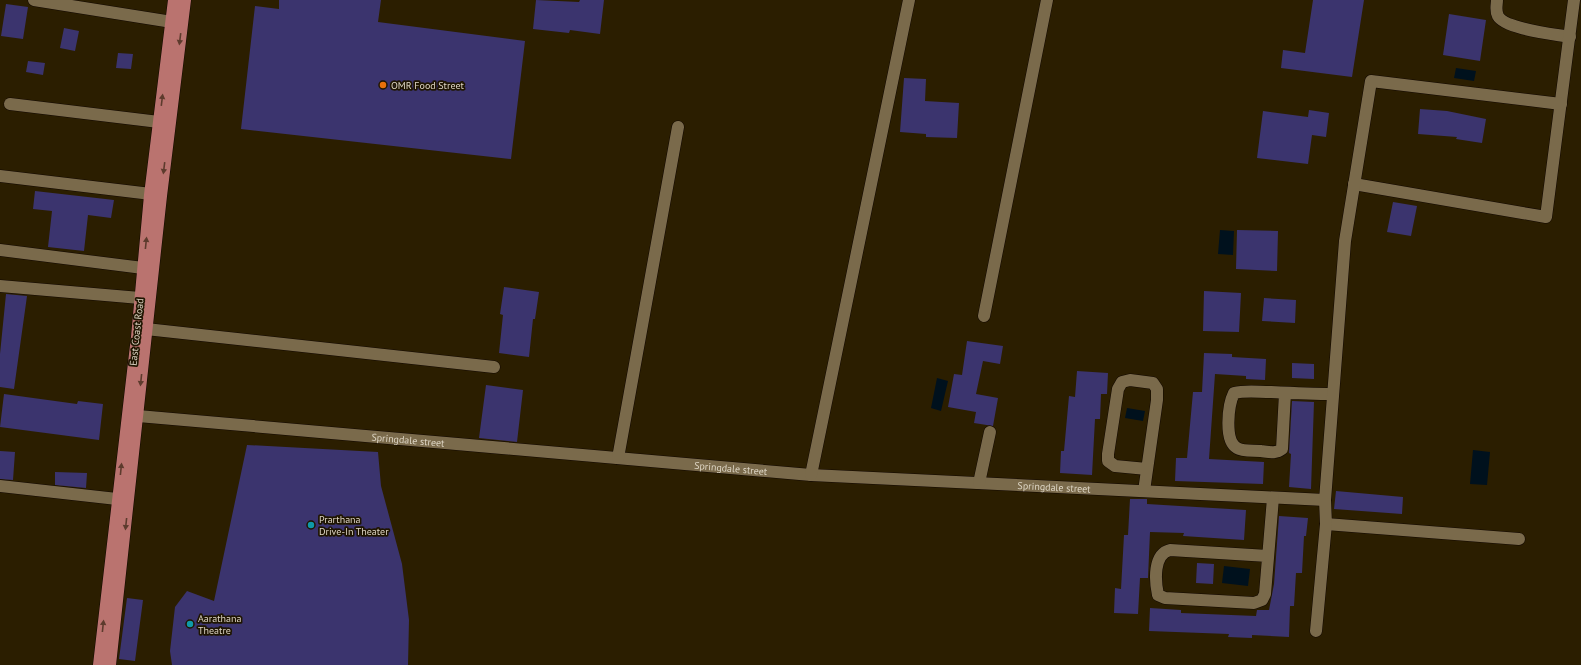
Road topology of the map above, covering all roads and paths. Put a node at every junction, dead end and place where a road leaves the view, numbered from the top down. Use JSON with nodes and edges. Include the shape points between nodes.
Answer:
{"nodes":[{"id":1,"x":34,"y":0,"type":"edge"},
{"id":2,"x":174,"y":0,"type":"edge"},
{"id":3,"x":185,"y":0,"type":"edge"},
{"id":4,"x":909,"y":0,"type":"edge"},
{"id":5,"x":1047,"y":0,"type":"edge"},
{"id":6,"x":1498,"y":0,"type":"edge"},
{"id":7,"x":1574,"y":0,"type":"edge"},
{"id":8,"x":172,"y":22,"type":"junction"},
{"id":9,"x":1570,"y":37,"type":"junction"},
{"id":10,"x":10,"y":104,"type":"dead end"},
{"id":11,"x":1562,"y":104,"type":"junction"},
{"id":12,"x":159,"y":122,"type":"junction"},
{"id":13,"x":678,"y":127,"type":"dead end"},
{"id":14,"x":0,"y":176,"type":"edge"},
{"id":15,"x":1354,"y":184,"type":"junction"},
{"id":16,"x":150,"y":194,"type":"junction"},
{"id":17,"x":0,"y":250,"type":"edge"},
{"id":18,"x":143,"y":268,"type":"junction"},
{"id":19,"x":0,"y":286,"type":"edge"},
{"id":20,"x":140,"y":298,"type":"junction"},
{"id":21,"x":984,"y":316,"type":"dead end"},
{"id":22,"x":146,"y":329,"type":"junction"},
{"id":23,"x":494,"y":368,"type":"dead end"},
{"id":24,"x":1285,"y":393,"type":"junction"},
{"id":25,"x":1333,"y":394,"type":"junction"},
{"id":26,"x":138,"y":416,"type":"junction"},
{"id":27,"x":990,"y":432,"type":"dead end"},
{"id":28,"x":618,"y":458,"type":"junction"},
{"id":29,"x":1147,"y":469,"type":"junction"},
{"id":30,"x":811,"y":475,"type":"junction"},
{"id":31,"x":979,"y":483,"type":"junction"},
{"id":32,"x":0,"y":486,"type":"edge"},
{"id":33,"x":1144,"y":491,"type":"junction"},
{"id":34,"x":1273,"y":498,"type":"junction"},
{"id":35,"x":117,"y":499,"type":"junction"},
{"id":36,"x":1324,"y":500,"type":"junction"},
{"id":37,"x":1326,"y":524,"type":"junction"},
{"id":38,"x":1519,"y":539,"type":"dead end"},
{"id":39,"x":1268,"y":556,"type":"junction"},
{"id":40,"x":1316,"y":631,"type":"dead end"},
{"id":41,"x":99,"y":665,"type":"edge"},
{"id":42,"x":110,"y":665,"type":"edge"}],
"edges":[{"from":1,"to":8,"type":"street"},
{"from":2,"to":8,"type":"main road","name":"East Coast Road"},
{"from":3,"to":22,"type":"main road","name":"East Coast Road","one_way":true},
{"from":4,"to":30,"type":"street"},
{"from":5,"to":21,"type":"street"},
{"from":6,"to":9,"type":"street","via":[[1498,17],[1507,24]]},
{"from":7,"to":9,"type":"street"},
{"from":12,"to":8,"type":"main road","name":"East Coast Road","one_way":true},
{"from":9,"to":11,"type":"street"},
{"from":10,"to":12,"type":"street"},
{"from":11,"to":15,"type":"street","via":[[1370,81]]},
{"from":11,"to":15,"type":"street","via":[[1546,217]]},
{"from":12,"to":16,"type":"main road","name":"East Coast Road"},
{"from":13,"to":28,"type":"street"},
{"from":14,"to":16,"type":"street"},
{"from":15,"to":25,"type":"street","via":[[1345,241]]},
{"from":18,"to":16,"type":"main road","name":"East Coast Road","one_way":true},
{"from":17,"to":18,"type":"street"},
{"from":18,"to":20,"type":"main road","name":"East Coast Road"},
{"from":19,"to":20,"type":"street"},
{"from":35,"to":20,"type":"main road","name":"East Coast Road","one_way":true},
{"from":22,"to":23,"type":"street"},
{"from":22,"to":26,"type":"main road","name":"East Coast Road","one_way":true},
{"from":24,"to":24,"type":"street","via":[[1234,393],[1230,401],[1229,436],[1232,444],[1238,449],[1274,452],[1282,449]]},
{"from":24,"to":25,"type":"street"},
{"from":25,"to":36,"type":"street"},
{"from":26,"to":28,"type":"street","name":"Springdale street"},
{"from":26,"to":42,"type":"main road","name":"East Coast Road","one_way":true},
{"from":27,"to":31,"type":"street"},
{"from":28,"to":30,"type":"street","name":"Springdale street"},
{"from":29,"to":29,"type":"street","via":[[1157,400],[1156,389],[1153,383],[1130,380],[1122,382],[1118,388],[1108,461],[1115,466]]},
{"from":29,"to":33,"type":"street"},
{"from":30,"to":31,"type":"street","name":"Springdale street"},
{"from":31,"to":33,"type":"street","name":"Springdale street"},
{"from":32,"to":35,"type":"street"},
{"from":33,"to":34,"type":"street","name":"Springdale street"},
{"from":34,"to":36,"type":"street","name":"Springdale street"},
{"from":34,"to":39,"type":"street"},
{"from":41,"to":35,"type":"main road","name":"East Coast Road","one_way":true},
{"from":36,"to":37,"type":"street"},
{"from":37,"to":38,"type":"street"},
{"from":37,"to":40,"type":"street"},
{"from":39,"to":39,"type":"street","via":[[1170,550],[1163,552],[1158,558],[1158,595],[1165,598],[1254,603],[1262,600],[1265,594]]}]}
